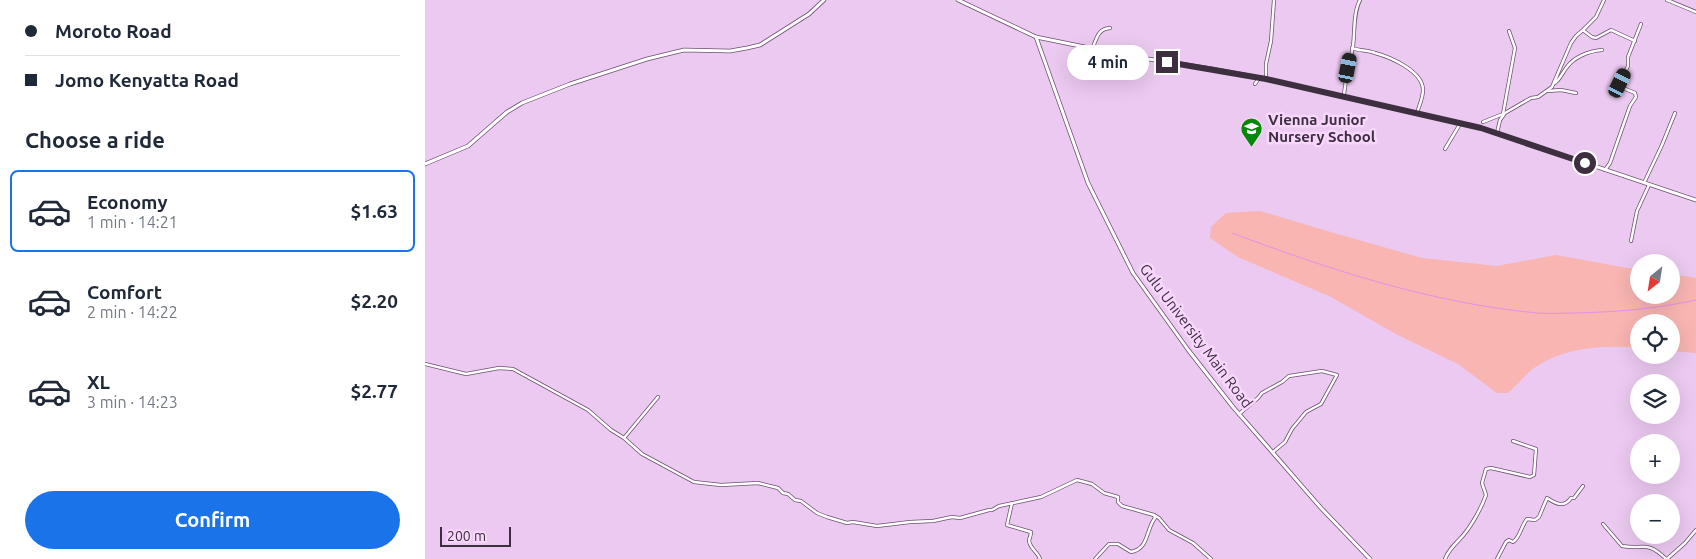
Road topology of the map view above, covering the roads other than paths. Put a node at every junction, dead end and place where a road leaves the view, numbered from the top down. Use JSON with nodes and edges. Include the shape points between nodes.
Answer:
{"nodes":[{"id":1,"x":824,"y":0,"type":"edge"},
{"id":2,"x":958,"y":0,"type":"edge"},
{"id":3,"x":1274,"y":0,"type":"edge"},
{"id":4,"x":1360,"y":0,"type":"edge"},
{"id":5,"x":1604,"y":0,"type":"edge"},
{"id":6,"x":1667,"y":0,"type":"edge"},
{"id":7,"x":1696,"y":12,"type":"edge"},
{"id":8,"x":1641,"y":24,"type":"dead end"},
{"id":9,"x":1110,"y":28,"type":"dead end"},
{"id":10,"x":1583,"y":30,"type":"junction"},
{"id":11,"x":1509,"y":31,"type":"dead end"},
{"id":12,"x":1036,"y":37,"type":"junction"},
{"id":13,"x":1635,"y":42,"type":"junction"},
{"id":14,"x":1092,"y":48,"type":"junction"},
{"id":15,"x":1352,"y":48,"type":"junction"},
{"id":16,"x":1097,"y":50,"type":"junction"},
{"id":17,"x":1602,"y":50,"type":"dead end"},
{"id":18,"x":1088,"y":69,"type":"dead end"},
{"id":19,"x":1259,"y":78,"type":"junction"},
{"id":20,"x":1266,"y":79,"type":"junction"},
{"id":21,"x":1255,"y":84,"type":"dead end"},
{"id":22,"x":1554,"y":84,"type":"junction"},
{"id":23,"x":1546,"y":91,"type":"junction"},
{"id":24,"x":1575,"y":93,"type":"dead end"},
{"id":25,"x":1344,"y":96,"type":"junction"},
{"id":26,"x":1675,"y":113,"type":"dead end"},
{"id":27,"x":1417,"y":114,"type":"junction"},
{"id":28,"x":1503,"y":114,"type":"junction"},
{"id":29,"x":1483,"y":122,"type":"dead end"},
{"id":30,"x":1460,"y":124,"type":"junction"},
{"id":31,"x":1497,"y":133,"type":"junction"},
{"id":32,"x":1445,"y":149,"type":"dead end"},
{"id":33,"x":425,"y":164,"type":"edge"},
{"id":34,"x":1605,"y":170,"type":"junction"},
{"id":35,"x":1644,"y":183,"type":"junction"},
{"id":36,"x":1649,"y":184,"type":"junction"},
{"id":37,"x":1696,"y":200,"type":"edge"},
{"id":38,"x":1631,"y":241,"type":"dead end"},
{"id":39,"x":425,"y":364,"type":"edge"},
{"id":40,"x":658,"y":397,"type":"dead end"},
{"id":41,"x":1239,"y":414,"type":"junction"},
{"id":42,"x":623,"y":438,"type":"junction"},
{"id":43,"x":1513,"y":441,"type":"dead end"},
{"id":44,"x":1272,"y":453,"type":"junction"},
{"id":45,"x":1583,"y":486,"type":"dead end"},
{"id":46,"x":1012,"y":503,"type":"junction"},
{"id":47,"x":1154,"y":515,"type":"junction"},
{"id":48,"x":1603,"y":524,"type":"dead end"},
{"id":49,"x":1696,"y":530,"type":"edge"},
{"id":50,"x":1368,"y":558,"type":"edge"},
{"id":51,"x":1040,"y":559,"type":"edge"},
{"id":52,"x":1095,"y":559,"type":"edge"},
{"id":53,"x":1211,"y":559,"type":"edge"},
{"id":54,"x":1445,"y":559,"type":"edge"},
{"id":55,"x":1497,"y":559,"type":"edge"},
{"id":56,"x":1666,"y":559,"type":"edge"}],
"edges":[{"from":1,"to":33,"type":"street","via":[[809,14],[760,45],[730,51],[684,50],[647,59],[522,103],[496,120],[468,146]]},
{"from":2,"to":12,"type":"street"},
{"from":3,"to":20,"type":"street"},
{"from":4,"to":15,"type":"street"},
{"from":5,"to":10,"type":"street","via":[[1596,17]]},
{"from":6,"to":7,"type":"street"},
{"from":8,"to":13,"type":"street"},
{"from":9,"to":14,"type":"street","via":[[1098,33]]},
{"from":10,"to":13,"type":"street","via":[[1596,38],[1611,30]]},
{"from":10,"to":22,"type":"street","via":[[1571,43]]},
{"from":11,"to":28,"type":"street","via":[[1515,48]]},
{"from":12,"to":14,"type":"street"},
{"from":12,"to":41,"type":"street","name":"Gulu University Main Road","via":[[1088,183],[1133,273]]},
{"from":13,"to":34,"type":"street","via":[[1620,85],[1635,93],[1636,97]]},
{"from":14,"to":16,"type":"street"},
{"from":15,"to":25,"type":"street"},
{"from":15,"to":27,"type":"street","via":[[1395,60],[1416,77],[1423,91]]},
{"from":16,"to":18,"type":"street"},
{"from":16,"to":19,"type":"street"},
{"from":17,"to":22,"type":"street","via":[[1592,51],[1572,61]]},
{"from":19,"to":20,"type":"street"},
{"from":19,"to":21,"type":"street"},
{"from":20,"to":25,"type":"street"},
{"from":22,"to":23,"type":"street"},
{"from":23,"to":24,"type":"street"},
{"from":23,"to":28,"type":"street"},
{"from":25,"to":27,"type":"street"},
{"from":26,"to":35,"type":"street"},
{"from":27,"to":30,"type":"street"},
{"from":28,"to":29,"type":"street"},
{"from":28,"to":31,"type":"street"},
{"from":30,"to":31,"type":"street"},
{"from":30,"to":32,"type":"street"},
{"from":31,"to":34,"type":"street"},
{"from":34,"to":35,"type":"street"},
{"from":35,"to":36,"type":"street"},
{"from":36,"to":37,"type":"street"},
{"from":36,"to":38,"type":"street","via":[[1637,211]]},
{"from":39,"to":42,"type":"street","via":[[466,374],[513,369],[588,410]]},
{"from":40,"to":42,"type":"street"},
{"from":41,"to":44,"type":"street","name":"Gulu University Main Road"},
{"from":41,"to":44,"type":"street","via":[[1262,393],[1289,376],[1322,371],[1337,375],[1321,404],[1306,412],[1285,442]]},
{"from":42,"to":46,"type":"street","via":[[641,454],[694,482],[721,485],[758,483],[778,488],[817,512],[847,523],[877,526],[960,518]]},
{"from":43,"to":54,"type":"street","via":[[1536,450],[1534,475],[1486,469],[1482,483],[1485,495],[1477,516]]},
{"from":44,"to":50,"type":"street","name":"Gulu University Main Road"},
{"from":45,"to":55,"type":"street","via":[[1568,503],[1557,504],[1547,498],[1539,517],[1527,519],[1517,540],[1505,542]]},
{"from":46,"to":47,"type":"street","via":[[1041,497],[1077,480],[1118,497],[1117,502],[1123,506]]},
{"from":46,"to":51,"type":"street","via":[[1007,525],[1031,532],[1029,541]]},
{"from":47,"to":52,"type":"street","via":[[1147,539],[1136,551],[1112,544]]},
{"from":47,"to":53,"type":"street","via":[[1169,530],[1193,543]]},
{"from":48,"to":56,"type":"street","via":[[1622,546],[1648,546]]},
{"from":49,"to":56,"type":"street"}]}
